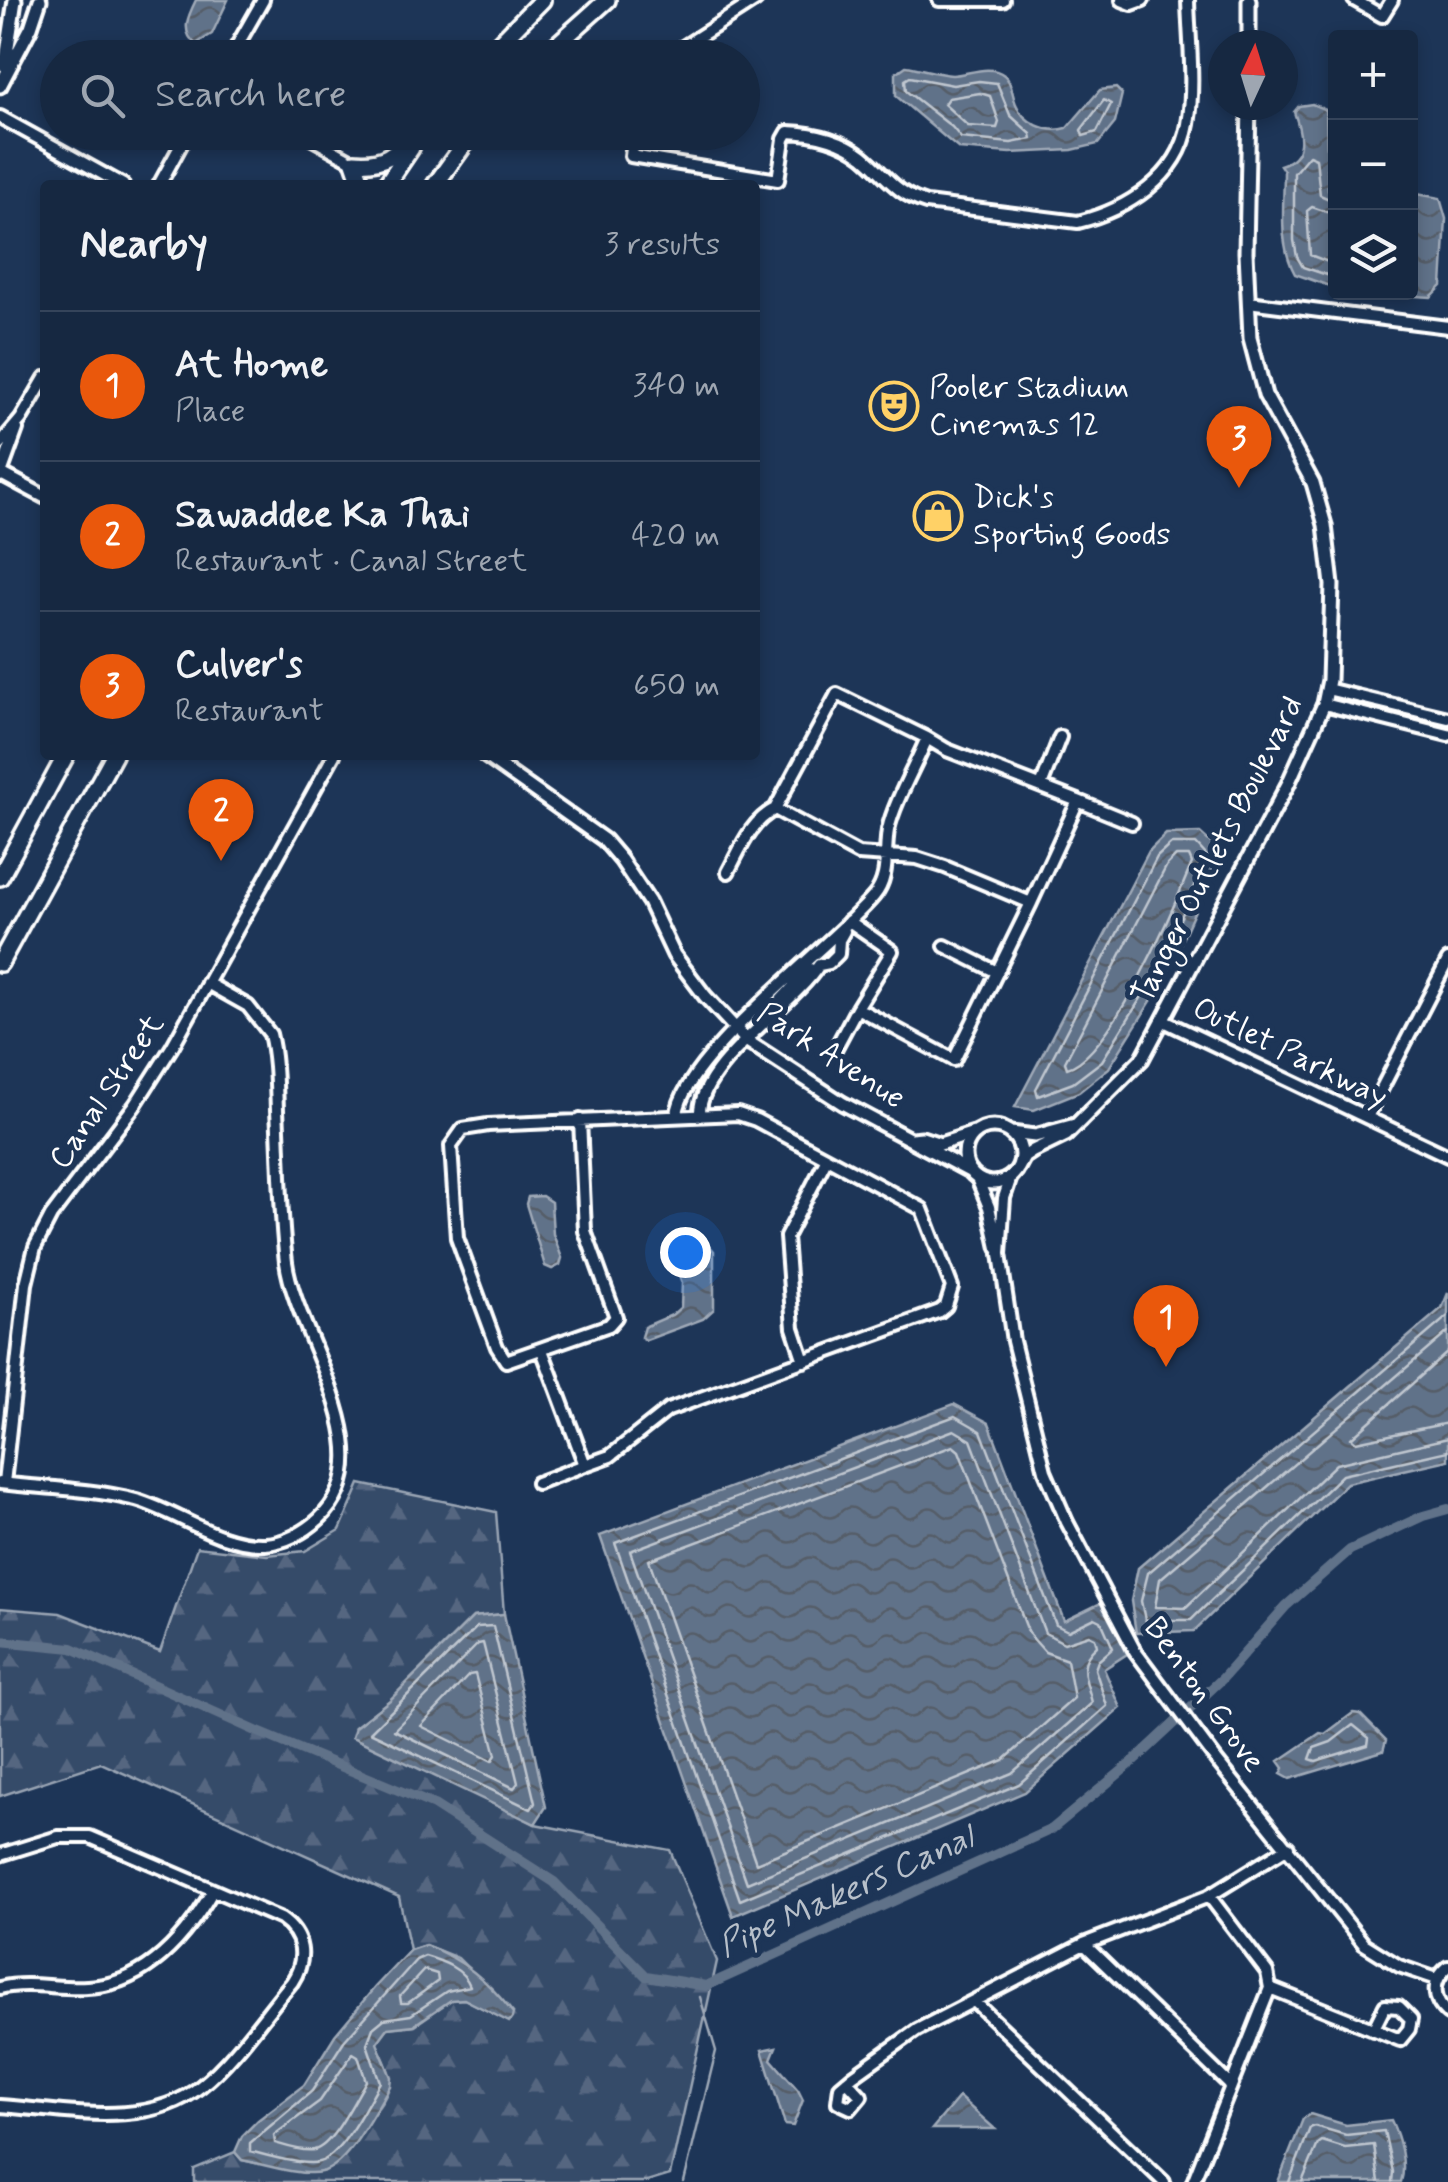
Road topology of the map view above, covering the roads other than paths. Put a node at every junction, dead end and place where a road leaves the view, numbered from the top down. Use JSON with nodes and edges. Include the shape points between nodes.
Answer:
{"nodes":[{"id":1,"x":15,"y":0,"type":"edge"},
{"id":2,"x":40,"y":0,"type":"edge"},
{"id":3,"x":263,"y":0,"type":"edge"},
{"id":4,"x":542,"y":0,"type":"edge"},
{"id":5,"x":607,"y":0,"type":"edge"},
{"id":6,"x":756,"y":0,"type":"edge"},
{"id":7,"x":943,"y":0,"type":"edge"},
{"id":8,"x":1002,"y":0,"type":"edge"},
{"id":9,"x":1143,"y":0,"type":"edge"},
{"id":10,"x":1188,"y":0,"type":"edge"},
{"id":11,"x":1250,"y":0,"type":"edge"},
{"id":12,"x":1353,"y":0,"type":"edge"},
{"id":13,"x":1392,"y":0,"type":"edge"},
{"id":14,"x":1124,"y":1,"type":"edge"},
{"id":15,"x":1249,"y":30,"type":"edge"},
{"id":16,"x":240,"y":40,"type":"edge"},
{"id":17,"x":502,"y":40,"type":"edge"},
{"id":18,"x":562,"y":40,"type":"edge"},
{"id":19,"x":694,"y":40,"type":"edge"},
{"id":20,"x":2,"y":80,"type":"edge"},
{"id":21,"x":0,"y":117,"type":"edge"},
{"id":22,"x":1248,"y":120,"type":"edge"},
{"id":23,"x":40,"y":139,"type":"edge"},
{"id":24,"x":60,"y":150,"type":"edge"},
{"id":25,"x":178,"y":150,"type":"edge"},
{"id":26,"x":332,"y":150,"type":"edge"},
{"id":27,"x":400,"y":150,"type":"edge"},
{"id":28,"x":410,"y":150,"type":"edge"},
{"id":29,"x":460,"y":150,"type":"edge"},
{"id":30,"x":632,"y":150,"type":"edge"},
{"id":31,"x":354,"y":162,"type":"junction"},
{"id":32,"x":115,"y":180,"type":"edge"},
{"id":33,"x":162,"y":180,"type":"edge"},
{"id":34,"x":360,"y":180,"type":"edge"},
{"id":35,"x":389,"y":180,"type":"edge"},
{"id":36,"x":439,"y":180,"type":"edge"},
{"id":37,"x":1248,"y":302,"type":"junction"},
{"id":38,"x":1448,"y":326,"type":"edge"},
{"id":39,"x":40,"y":387,"type":"edge"},
{"id":40,"x":21,"y":419,"type":"junction"},
{"id":41,"x":0,"y":444,"type":"edge"},
{"id":42,"x":0,"y":474,"type":"edge"},
{"id":43,"x":40,"y":494,"type":"edge"},
{"id":44,"x":1327,"y":689,"type":"junction"},
{"id":45,"x":1324,"y":704,"type":"junction"},
{"id":46,"x":1448,"y":718,"type":"edge"},
{"id":47,"x":1448,"y":735,"type":"edge"},
{"id":48,"x":1060,"y":736,"type":"dead end"},
{"id":49,"x":927,"y":738,"type":"junction"},
{"id":50,"x":63,"y":760,"type":"edge"},
{"id":51,"x":111,"y":760,"type":"edge"},
{"id":52,"x":331,"y":760,"type":"edge"},
{"id":53,"x":491,"y":760,"type":"edge"},
{"id":54,"x":1041,"y":786,"type":"junction"},
{"id":55,"x":1078,"y":800,"type":"junction"},
{"id":56,"x":775,"y":809,"type":"junction"},
{"id":57,"x":1132,"y":822,"type":"dead end"},
{"id":58,"x":886,"y":855,"type":"junction"},
{"id":59,"x":728,"y":872,"type":"dead end"},
{"id":60,"x":0,"y":877,"type":"edge"},
{"id":61,"x":1032,"y":904,"type":"junction"},
{"id":62,"x":847,"y":922,"type":"junction"},
{"id":63,"x":945,"y":946,"type":"dead end"},
{"id":64,"x":1448,"y":960,"type":"edge"},
{"id":65,"x":0,"y":962,"type":"edge"},
{"id":66,"x":997,"y":972,"type":"junction"},
{"id":67,"x":207,"y":983,"type":"junction"},
{"id":68,"x":858,"y":1008,"type":"junction"},
{"id":69,"x":1164,"y":1021,"type":"junction"},
{"id":70,"x":735,"y":1030,"type":"junction"},
{"id":71,"x":747,"y":1041,"type":"junction"},
{"id":72,"x":834,"y":1051,"type":"dead end"},
{"id":73,"x":700,"y":1114,"type":"junction"},
{"id":74,"x":677,"y":1115,"type":"junction"},
{"id":75,"x":1367,"y":1118,"type":"junction"},
{"id":76,"x":580,"y":1120,"type":"junction"},
{"id":77,"x":1074,"y":1125,"type":"junction"},
{"id":78,"x":1010,"y":1132,"type":"junction"},
{"id":79,"x":975,"y":1133,"type":"junction"},
{"id":80,"x":912,"y":1140,"type":"junction"},
{"id":81,"x":1448,"y":1156,"type":"edge"},
{"id":82,"x":828,"y":1158,"type":"junction"},
{"id":83,"x":1014,"y":1172,"type":"junction"},
{"id":84,"x":974,"y":1175,"type":"junction"},
{"id":85,"x":1000,"y":1254,"type":"junction"},
{"id":86,"x":542,"y":1350,"type":"junction"},
{"id":87,"x":804,"y":1361,"type":"junction"},
{"id":88,"x":586,"y":1465,"type":"junction"},
{"id":89,"x":2,"y":1483,"type":"edge"},
{"id":90,"x":537,"y":1483,"type":"dead end"},
{"id":91,"x":1288,"y":1847,"type":"junction"},
{"id":92,"x":0,"y":1855,"type":"edge"},
{"id":93,"x":213,"y":1890,"type":"junction"},
{"id":94,"x":1209,"y":1896,"type":"junction"},
{"id":95,"x":1084,"y":1944,"type":"junction"},
{"id":96,"x":1448,"y":1967,"type":"edge"},
{"id":97,"x":1438,"y":1979,"type":"junction"},
{"id":98,"x":0,"y":1988,"type":"edge"},
{"id":99,"x":1270,"y":1988,"type":"junction"},
{"id":100,"x":975,"y":2002,"type":"junction"},
{"id":101,"x":1448,"y":2014,"type":"edge"},
{"id":102,"x":1372,"y":2030,"type":"dead end"},
{"id":103,"x":847,"y":2082,"type":"dead end"},
{"id":104,"x":1231,"y":2086,"type":"junction"},
{"id":105,"x":0,"y":2106,"type":"edge"},
{"id":106,"x":1164,"y":2182,"type":"edge"},
{"id":107,"x":1193,"y":2182,"type":"edge"}],
"edges":[{"from":1,"to":20,"type":"street"},
{"from":2,"to":20,"type":"street"},
{"from":3,"to":16,"type":"street"},
{"from":4,"to":17,"type":"main road"},
{"from":5,"to":18,"type":"main road"},
{"from":6,"to":19,"type":"street"},
{"from":7,"to":8,"type":"street"},
{"from":9,"to":14,"type":"street"},
{"from":10,"to":30,"type":"street","via":[[1189,122],[1177,155],[1148,190],[1117,210],[1078,222],[904,196],[860,154],[798,132],[784,140],[778,180],[631,156]]},
{"from":11,"to":15,"type":"street"},
{"from":12,"to":13,"type":"street","via":[[1382,16]]},
{"from":21,"to":23,"type":"street"},
{"from":22,"to":37,"type":"street","name":"Tanger Outlets Boulevard"},
{"from":24,"to":32,"type":"street"},
{"from":25,"to":33,"type":"street"},
{"from":26,"to":31,"type":"street"},
{"from":27,"to":31,"type":"main road","via":[[387,160]]},
{"from":28,"to":35,"type":"main road"},
{"from":29,"to":36,"type":"main road"},
{"from":31,"to":34,"type":"main road"},
{"from":37,"to":38,"type":"street"},
{"from":37,"to":44,"type":"street","name":"Tanger Outlets Boulevard","via":[[1258,376],[1313,483],[1325,525],[1332,585]]},
{"from":39,"to":40,"type":"street"},
{"from":40,"to":41,"type":"street"},
{"from":40,"to":42,"type":"street"},
{"from":42,"to":43,"type":"street"},
{"from":44,"to":45,"type":"street","name":"Tanger Outlets Boulevard"},
{"from":44,"to":46,"type":"street"},
{"from":45,"to":47,"type":"street"},
{"from":45,"to":69,"type":"street","name":"Tanger Outlets Boulevard"},
{"from":48,"to":54,"type":"street"},
{"from":49,"to":54,"type":"street"},
{"from":49,"to":56,"type":"street","via":[[837,694]]},
{"from":49,"to":58,"type":"street","via":[[889,827]]},
{"from":50,"to":60,"type":"main road"},
{"from":51,"to":65,"type":"main road"},
{"from":52,"to":67,"type":"street","name":"Canal Street"},
{"from":53,"to":70,"type":"street","name":"Park Avenue","via":[[618,856],[674,954]]},
{"from":54,"to":55,"type":"street"},
{"from":55,"to":57,"type":"street"},
{"from":55,"to":61,"type":"street"},
{"from":56,"to":58,"type":"street","via":[[858,854]]},
{"from":56,"to":59,"type":"street","via":[[749,832]]},
{"from":58,"to":61,"type":"street","via":[[945,866]]},
{"from":58,"to":62,"type":"street","via":[[876,894]]},
{"from":61,"to":66,"type":"street"},
{"from":62,"to":68,"type":"street","via":[[892,951]]},
{"from":62,"to":70,"type":"street"},
{"from":62,"to":71,"type":"street","via":[[838,954],[819,965]]},
{"from":63,"to":66,"type":"street"},
{"from":64,"to":75,"type":"street"},
{"from":66,"to":68,"type":"street","via":[[954,1060]]},
{"from":67,"to":89,"type":"street","name":"Canal Street","via":[[135,1105],[51,1216],[35,1248]]},
{"from":67,"to":89,"type":"street","via":[[248,1006],[270,1034],[286,1265],[342,1427],[344,1478],[312,1525],[264,1544],[230,1539],[138,1500]]},
{"from":68,"to":72,"type":"street"},
{"from":69,"to":75,"type":"street","name":"Outlet Parkway"},
{"from":69,"to":77,"type":"street","name":"Tanger Outlets Boulevard","via":[[1124,1079]]},
{"from":70,"to":71,"type":"street","name":"Park Avenue"},
{"from":70,"to":74,"type":"street","via":[[686,1083]]},
{"from":71,"to":73,"type":"street","via":[[706,1086]]},
{"from":71,"to":80,"type":"street","name":"Park Avenue"},
{"from":73,"to":74,"type":"street"},
{"from":73,"to":82,"type":"street","via":[[748,1116]]},
{"from":74,"to":76,"type":"street"},
{"from":75,"to":81,"type":"street","name":"Outlet Parkway"},
{"from":76,"to":86,"type":"street","via":[[586,1230],[616,1317]]},
{"from":76,"to":86,"type":"street","via":[[472,1126],[452,1146],[457,1238],[497,1347],[511,1361]]},
{"from":77,"to":78,"type":"street","via":[[1034,1136]]},
{"from":77,"to":83,"type":"street","name":"Tanger Outlets Boulevard","via":[[1024,1157]]},
{"from":78,"to":79,"type":"street","via":[[996,1126]]},
{"from":78,"to":83,"type":"street","via":[[1020,1147]]},
{"from":79,"to":80,"type":"street","name":"Park Avenue","via":[[940,1144]]},
{"from":79,"to":84,"type":"street","via":[[965,1152]]},
{"from":80,"to":84,"type":"street","name":"Park Avenue"},
{"from":82,"to":87,"type":"street","via":[[786,1236],[793,1328]]},
{"from":82,"to":87,"type":"street","via":[[922,1209],[952,1287],[940,1311]]},
{"from":83,"to":84,"type":"street","via":[[990,1183]]},
{"from":83,"to":85,"type":"street","name":"Benton Grove","via":[[1004,1198]]},
{"from":84,"to":85,"type":"street","name":"Benton Grove"},
{"from":85,"to":91,"type":"street","name":"Benton Grove","via":[[1045,1471],[1067,1522],[1135,1651]]},
{"from":86,"to":88,"type":"street"},
{"from":87,"to":88,"type":"street","via":[[668,1410],[610,1456]]},
{"from":88,"to":90,"type":"street"},
{"from":91,"to":94,"type":"street"},
{"from":91,"to":97,"type":"street","name":"Benton Grove","via":[[1364,1944]]},
{"from":92,"to":93,"type":"street","via":[[82,1836]]},
{"from":93,"to":98,"type":"street","via":[[174,1943],[129,1977],[90,1988]]},
{"from":93,"to":105,"type":"street","via":[[286,1923],[302,1954],[292,1982],[213,2076],[185,2097],[140,2112]]},
{"from":94,"to":95,"type":"street"},
{"from":94,"to":99,"type":"street","via":[[1267,1972]]},
{"from":95,"to":100,"type":"street"},
{"from":95,"to":104,"type":"street"},
{"from":96,"to":97,"type":"street"},
{"from":97,"to":101,"type":"street","via":[[1436,1998]]},
{"from":99,"to":102,"type":"street"},
{"from":99,"to":104,"type":"street"},
{"from":100,"to":103,"type":"street","via":[[917,2030]]},
{"from":100,"to":106,"type":"street"},
{"from":104,"to":107,"type":"street"}]}
